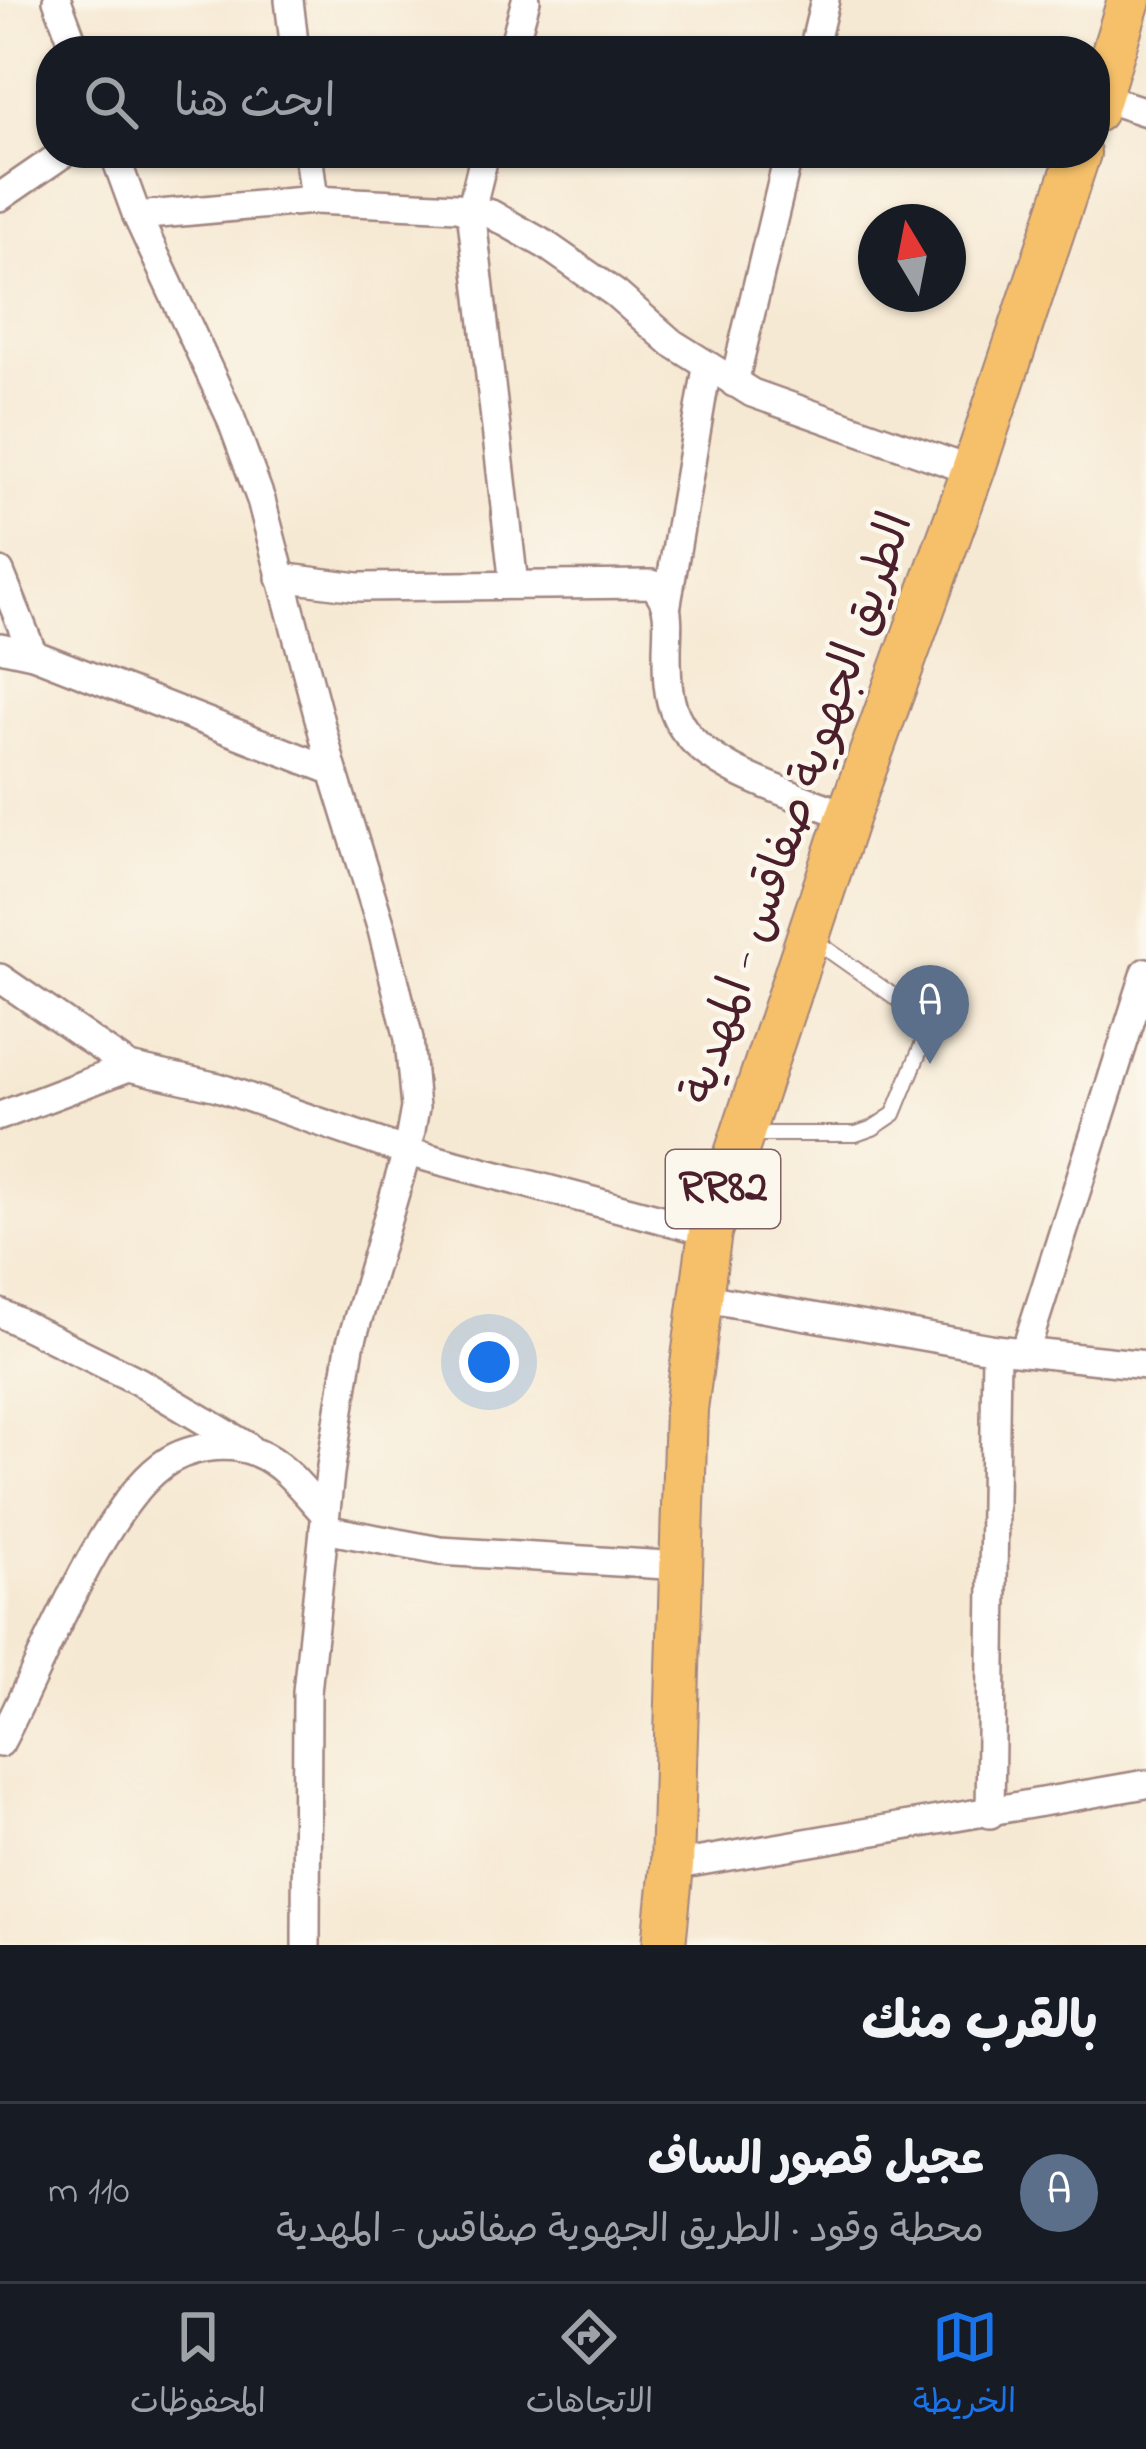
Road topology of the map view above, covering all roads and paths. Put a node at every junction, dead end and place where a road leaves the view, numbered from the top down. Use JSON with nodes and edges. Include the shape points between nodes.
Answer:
{"nodes":[{"id":1,"x":57,"y":0,"type":"edge"},
{"id":2,"x":289,"y":0,"type":"edge"},
{"id":3,"x":526,"y":0,"type":"edge"},
{"id":4,"x":825,"y":0,"type":"edge"},
{"id":5,"x":1130,"y":0,"type":"edge"},
{"id":6,"x":70,"y":36,"type":"edge"},
{"id":7,"x":293,"y":36,"type":"edge"},
{"id":8,"x":520,"y":36,"type":"edge"},
{"id":9,"x":817,"y":36,"type":"edge"},
{"id":10,"x":1110,"y":65,"type":"edge"},
{"id":11,"x":1110,"y":106,"type":"edge"},
{"id":12,"x":1146,"y":112,"type":"edge"},
{"id":13,"x":42,"y":168,"type":"edge"},
{"id":14,"x":119,"y":168,"type":"edge"},
{"id":15,"x":310,"y":168,"type":"edge"},
{"id":16,"x":481,"y":168,"type":"edge"},
{"id":17,"x":785,"y":168,"type":"edge"},
{"id":18,"x":1074,"y":168,"type":"edge"},
{"id":19,"x":0,"y":197,"type":"edge"},
{"id":20,"x":314,"y":200,"type":"junction"},
{"id":21,"x":471,"y":209,"type":"junction"},
{"id":22,"x":137,"y":216,"type":"junction"},
{"id":23,"x":706,"y":368,"type":"junction"},
{"id":24,"x":734,"y":383,"type":"junction"},
{"id":25,"x":973,"y":471,"type":"junction"},
{"id":26,"x":0,"y":572,"type":"edge"},
{"id":27,"x":280,"y":577,"type":"junction"},
{"id":28,"x":514,"y":585,"type":"junction"},
{"id":29,"x":667,"y":604,"type":"junction"},
{"id":30,"x":0,"y":646,"type":"edge"},
{"id":31,"x":33,"y":653,"type":"junction"},
{"id":32,"x":332,"y":772,"type":"junction"},
{"id":33,"x":848,"y":816,"type":"junction"},
{"id":34,"x":809,"y":937,"type":"junction"},
{"id":35,"x":1146,"y":972,"type":"edge"},
{"id":36,"x":0,"y":978,"type":"edge"},
{"id":37,"x":129,"y":1067,"type":"junction"},
{"id":38,"x":0,"y":1116,"type":"edge"},
{"id":39,"x":740,"y":1133,"type":"junction"},
{"id":40,"x":407,"y":1152,"type":"junction"},
{"id":41,"x":710,"y":1232,"type":"junction"},
{"id":42,"x":699,"y":1297,"type":"junction"},
{"id":43,"x":0,"y":1313,"type":"edge"},
{"id":44,"x":1011,"y":1350,"type":"junction"},
{"id":45,"x":1146,"y":1365,"type":"edge"},
{"id":46,"x":256,"y":1452,"type":"junction"},
{"id":47,"x":324,"y":1521,"type":"junction"},
{"id":48,"x":682,"y":1566,"type":"junction"},
{"id":49,"x":0,"y":1743,"type":"edge"},
{"id":50,"x":1146,"y":1784,"type":"edge"},
{"id":51,"x":990,"y":1814,"type":"junction"},
{"id":52,"x":672,"y":1866,"type":"junction"},
{"id":53,"x":305,"y":1945,"type":"edge"},
{"id":54,"x":664,"y":1945,"type":"edge"}],
"edges":[{"from":1,"to":6,"type":"street"},
{"from":2,"to":7,"type":"street"},
{"from":3,"to":8,"type":"street"},
{"from":4,"to":9,"type":"street"},
{"from":5,"to":10,"type":"main road"},
{"from":11,"to":12,"type":"street"},
{"from":13,"to":19,"type":"street"},
{"from":14,"to":22,"type":"street"},
{"from":15,"to":20,"type":"street"},
{"from":16,"to":21,"type":"street"},
{"from":17,"to":24,"type":"street"},
{"from":18,"to":25,"type":"main road","name":"الطريق الجهوية صفاقس - المهدية","number":"RR82"},
{"from":20,"to":21,"type":"street"},
{"from":20,"to":22,"type":"street"},
{"from":21,"to":23,"type":"street","via":[[546,245]]},
{"from":21,"to":28,"type":"street"},
{"from":22,"to":27,"type":"street","via":[[230,416]]},
{"from":23,"to":24,"type":"street"},
{"from":23,"to":29,"type":"street"},
{"from":24,"to":25,"type":"street"},
{"from":25,"to":33,"type":"main road","name":"الطريق الجهوية صفاقس - المهدية","number":"RR82"},
{"from":26,"to":31,"type":"street"},
{"from":27,"to":28,"type":"street","via":[[358,587]]},
{"from":27,"to":32,"type":"street"},
{"from":28,"to":29,"type":"street","via":[[652,584]]},
{"from":29,"to":33,"type":"street","via":[[668,692],[695,745],[723,765]]},
{"from":30,"to":31,"type":"street"},
{"from":31,"to":32,"type":"street"},
{"from":32,"to":40,"type":"street","via":[[409,1039],[415,1108]]},
{"from":33,"to":34,"type":"main road","name":"الطريق الجهوية صفاقس - المهدية","number":"RR82"},
{"from":34,"to":39,"type":"main road","name":"الطريق الجهوية صفاقس - المهدية","number":"RR82"},
{"from":34,"to":39,"type":"lane","via":[[922,1016],[927,1033],[894,1114],[873,1128]]},
{"from":35,"to":44,"type":"street"},
{"from":36,"to":37,"type":"street"},
{"from":37,"to":38,"type":"street"},
{"from":37,"to":40,"type":"street","via":[[218,1087]]},
{"from":39,"to":41,"type":"main road","name":"الطريق الجهوية صفاقس - المهدية","number":"RR82"},
{"from":40,"to":41,"type":"street"},
{"from":40,"to":47,"type":"street","via":[[350,1346]]},
{"from":41,"to":42,"type":"main road","name":"الطريق الجهوية صفاقس - المهدية","number":"RR82"},
{"from":42,"to":44,"type":"street"},
{"from":42,"to":48,"type":"main road","name":"الطريق الجهوية صفاقس - المهدية","number":"RR82"},
{"from":43,"to":46,"type":"street","via":[[138,1381]]},
{"from":44,"to":45,"type":"street"},
{"from":44,"to":51,"type":"street"},
{"from":46,"to":47,"type":"street","via":[[287,1473]]},
{"from":46,"to":49,"type":"street","via":[[188,1450],[137,1488],[100,1544]]},
{"from":47,"to":48,"type":"street","via":[[440,1552]]},
{"from":47,"to":53,"type":"street","via":[[307,1692]]},
{"from":48,"to":52,"type":"main road","name":"الطريق الجهوية صفاقس - المهدية","number":"RR82"},
{"from":50,"to":51,"type":"street"},
{"from":51,"to":52,"type":"street"},
{"from":52,"to":54,"type":"main road","name":"الطريق الجهوية صفاقس - المهدية","number":"RR82"}]}
